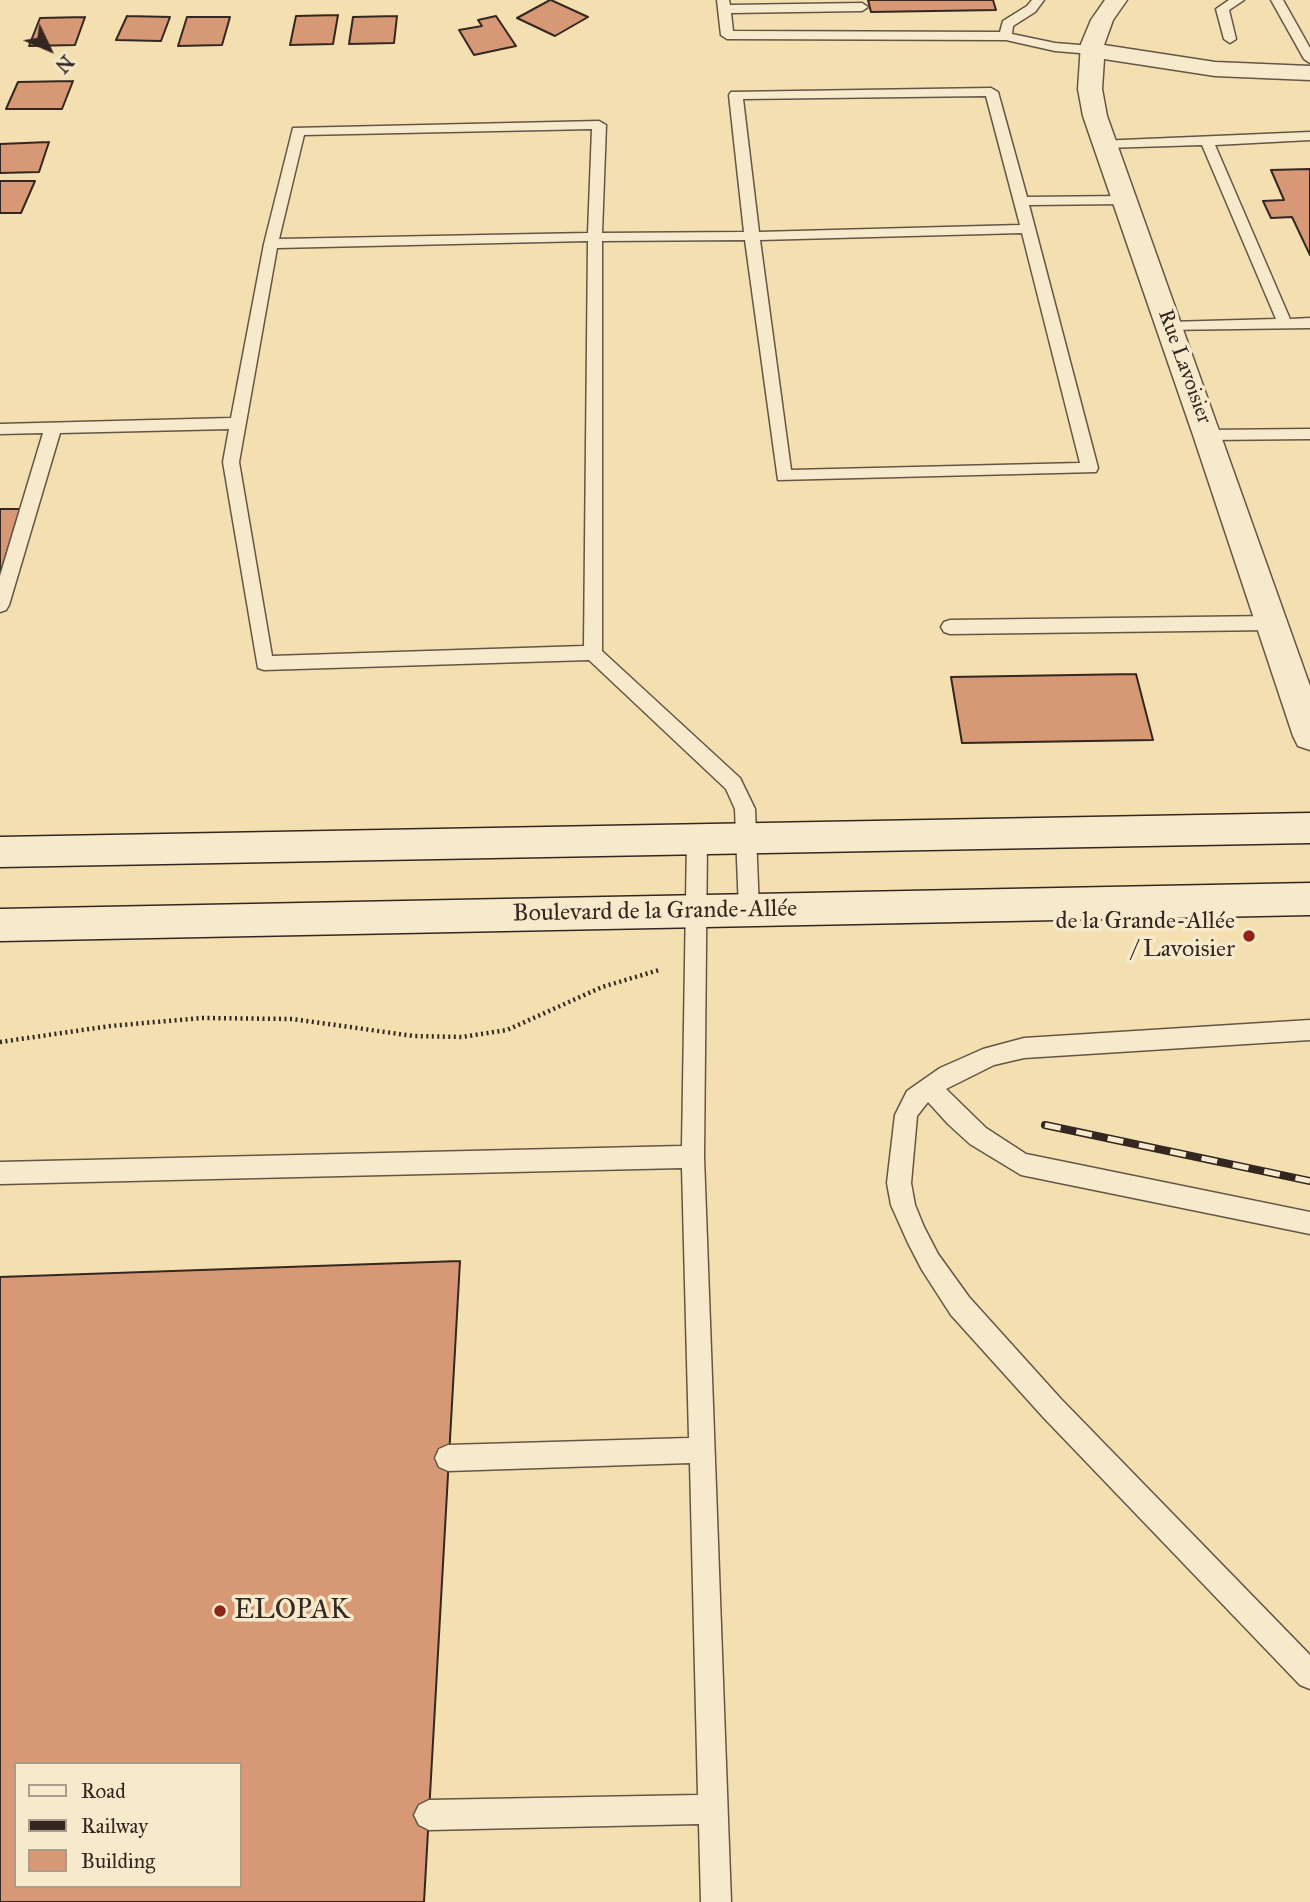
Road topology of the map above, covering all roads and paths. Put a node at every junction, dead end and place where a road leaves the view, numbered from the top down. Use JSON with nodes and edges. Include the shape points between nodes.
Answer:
{"nodes":[{"id":1,"x":1038,"y":0,"type":"edge"},
{"id":2,"x":1116,"y":0,"type":"edge"},
{"id":3,"x":1238,"y":0,"type":"edge"},
{"id":4,"x":1278,"y":0,"type":"edge"},
{"id":5,"x":723,"y":4,"type":"edge"},
{"id":6,"x":862,"y":7,"type":"dead end"},
{"id":7,"x":1006,"y":36,"type":"junction"},
{"id":8,"x":1304,"y":36,"type":"edge"},
{"id":9,"x":1230,"y":39,"type":"dead end"},
{"id":10,"x":1092,"y":50,"type":"junction"},
{"id":11,"x":1310,"y":59,"type":"edge"},
{"id":12,"x":1310,"y":72,"type":"edge"},
{"id":13,"x":1310,"y":136,"type":"edge"},
{"id":14,"x":1207,"y":141,"type":"junction"},
{"id":15,"x":1104,"y":144,"type":"junction"},
{"id":16,"x":1124,"y":200,"type":"junction"},
{"id":17,"x":1021,"y":201,"type":"junction"},
{"id":18,"x":1028,"y":229,"type":"junction"},
{"id":19,"x":752,"y":236,"type":"junction"},
{"id":20,"x":595,"y":237,"type":"junction"},
{"id":21,"x":271,"y":244,"type":"junction"},
{"id":22,"x":1310,"y":323,"type":"edge"},
{"id":23,"x":1285,"y":324,"type":"junction"},
{"id":24,"x":1170,"y":327,"type":"junction"},
{"id":25,"x":238,"y":423,"type":"junction"},
{"id":26,"x":53,"y":428,"type":"junction"},
{"id":27,"x":0,"y":429,"type":"edge"},
{"id":28,"x":1310,"y":434,"type":"edge"},
{"id":29,"x":1209,"y":435,"type":"junction"},
{"id":30,"x":0,"y":605,"type":"edge"},
{"id":31,"x":1272,"y":623,"type":"junction"},
{"id":32,"x":950,"y":627,"type":"dead end"},
{"id":33,"x":593,"y":653,"type":"junction"},
{"id":34,"x":1310,"y":736,"type":"edge"},
{"id":35,"x":1310,"y":828,"type":"edge"},
{"id":36,"x":748,"y":838,"type":"junction"},
{"id":37,"x":697,"y":839,"type":"junction"},
{"id":38,"x":0,"y":852,"type":"edge"},
{"id":39,"x":1310,"y":899,"type":"edge"},
{"id":40,"x":749,"y":910,"type":"junction"},
{"id":41,"x":698,"y":911,"type":"junction"},
{"id":42,"x":0,"y":925,"type":"edge"},
{"id":43,"x":639,"y":977,"type":"dead end"},
{"id":44,"x":1310,"y":1030,"type":"edge"},
{"id":45,"x":0,"y":1042,"type":"edge"},
{"id":46,"x":929,"y":1086,"type":"junction"},
{"id":47,"x":693,"y":1157,"type":"junction"},
{"id":48,"x":0,"y":1173,"type":"edge"},
{"id":49,"x":1310,"y":1223,"type":"edge"},
{"id":50,"x":702,"y":1450,"type":"junction"},
{"id":51,"x":448,"y":1458,"type":"dead end"},
{"id":52,"x":1310,"y":1675,"type":"edge"},
{"id":53,"x":713,"y":1809,"type":"junction"},
{"id":54,"x":429,"y":1815,"type":"dead end"},
{"id":55,"x":716,"y":1902,"type":"edge"}],
"edges":[{"from":1,"to":7,"type":"lane","via":[[1007,24]]},
{"from":2,"to":10,"type":"street","name":"Rue Lavoisier","via":[[1102,20]]},
{"from":3,"to":9,"type":"lane","via":[[1222,9]]},
{"from":4,"to":8,"type":"lane"},
{"from":5,"to":6,"type":"lane"},
{"from":5,"to":7,"type":"lane","via":[[726,35]]},
{"from":7,"to":10,"type":"lane"},
{"from":8,"to":11,"type":"lane"},
{"from":10,"to":12,"type":"street","via":[[1215,69]]},
{"from":10,"to":15,"type":"street","name":"Rue Lavoisier","via":[[1091,101]]},
{"from":13,"to":14,"type":"lane"},
{"from":14,"to":15,"type":"lane"},
{"from":14,"to":23,"type":"lane"},
{"from":15,"to":16,"type":"street","name":"Rue Lavoisier"},
{"from":16,"to":17,"type":"lane"},
{"from":16,"to":24,"type":"street","name":"Rue Lavoisier"},
{"from":17,"to":18,"type":"lane"},
{"from":17,"to":19,"type":"lane","via":[[991,92],[736,95]]},
{"from":18,"to":19,"type":"lane"},
{"from":18,"to":19,"type":"lane","via":[[1090,468],[784,476]]},
{"from":19,"to":20,"type":"lane"},
{"from":20,"to":21,"type":"lane"},
{"from":20,"to":21,"type":"lane","via":[[599,125],[325,130],[298,131]]},
{"from":20,"to":33,"type":"lane"},
{"from":21,"to":25,"type":"lane"},
{"from":22,"to":23,"type":"lane"},
{"from":23,"to":24,"type":"lane"},
{"from":24,"to":29,"type":"street","name":"Rue Lavoisier"},
{"from":25,"to":26,"type":"lane"},
{"from":25,"to":33,"type":"lane","via":[[231,462],[264,663]]},
{"from":26,"to":27,"type":"lane"},
{"from":26,"to":30,"type":"lane"},
{"from":28,"to":29,"type":"lane"},
{"from":29,"to":31,"type":"street","name":"Rue Lavoisier"},
{"from":31,"to":32,"type":"lane"},
{"from":31,"to":34,"type":"street","name":"Rue Lavoisier"},
{"from":33,"to":36,"type":"lane","via":[[733,784],[745,809]]},
{"from":35,"to":36,"type":"street"},
{"from":36,"to":37,"type":"street"},
{"from":36,"to":40,"type":"lane"},
{"from":37,"to":38,"type":"street"},
{"from":37,"to":41,"type":"lane"},
{"from":39,"to":40,"type":"street","name":"Boulevard de la Grande-Allée"},
{"from":40,"to":41,"type":"street","name":"Boulevard de la Grande-Allée"},
{"from":41,"to":42,"type":"street","name":"Boulevard de la Grande-Allée"},
{"from":41,"to":47,"type":"lane"},
{"from":43,"to":45,"type":"path","via":[[602,987],[515,1027],[462,1037],[414,1036],[292,1020],[202,1018]]},
{"from":44,"to":46,"type":"lane","via":[[1024,1048],[991,1056]]},
{"from":46,"to":49,"type":"lane","via":[[978,1136],[1021,1164]]},
{"from":46,"to":52,"type":"lane","via":[[915,1098],[906,1115],[899,1183],[930,1262],[997,1349]]},
{"from":47,"to":48,"type":"lane"},
{"from":47,"to":50,"type":"lane"},
{"from":50,"to":51,"type":"lane"},
{"from":50,"to":53,"type":"lane"},
{"from":53,"to":54,"type":"lane"},
{"from":53,"to":55,"type":"lane"}]}
